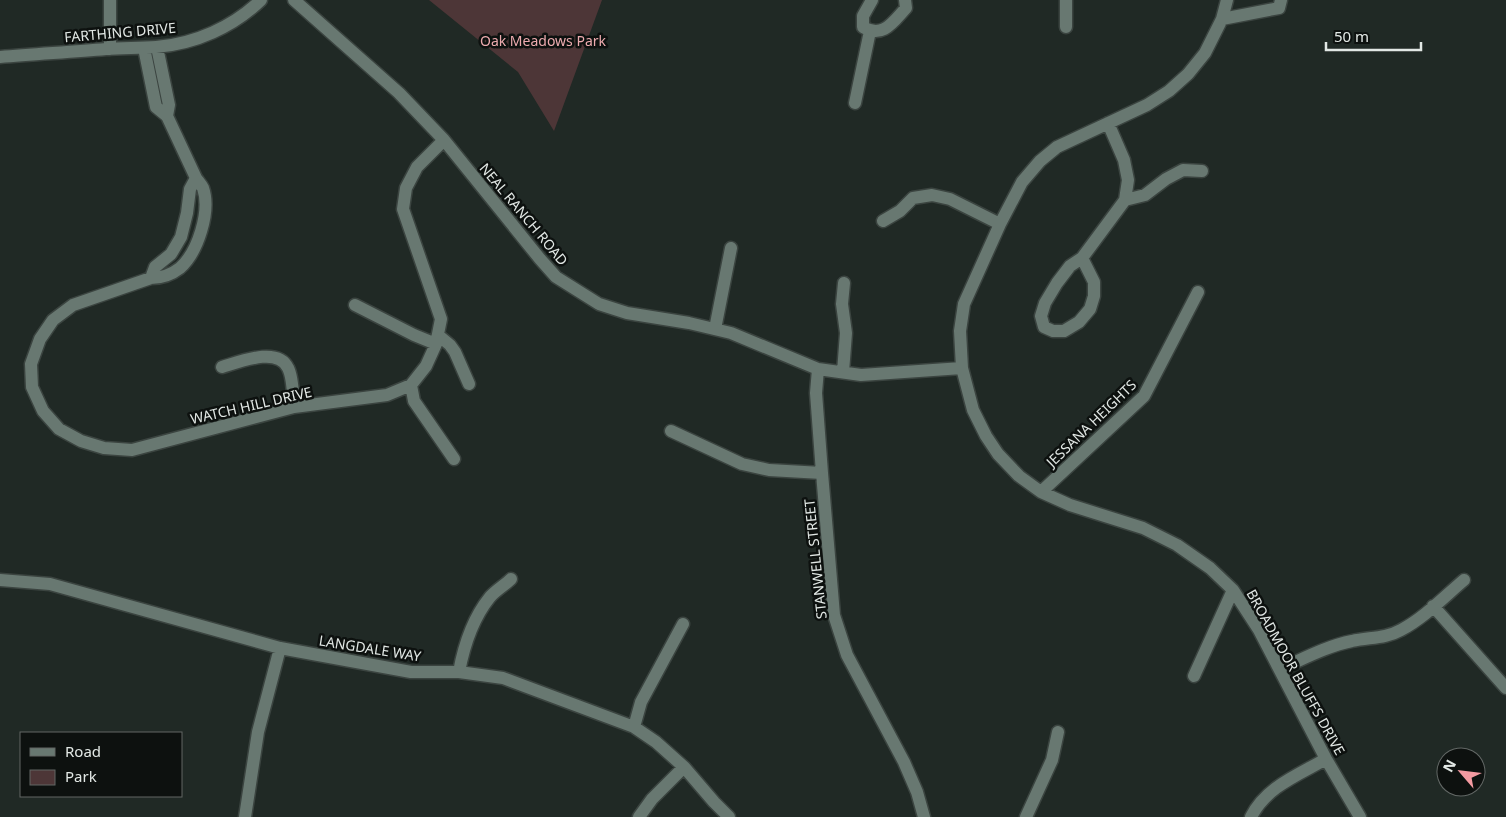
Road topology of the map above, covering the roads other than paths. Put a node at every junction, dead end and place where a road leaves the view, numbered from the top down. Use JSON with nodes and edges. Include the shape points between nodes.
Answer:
{"nodes":[{"id":1,"x":110,"y":0,"type":"edge"},
{"id":2,"x":261,"y":0,"type":"edge"},
{"id":3,"x":294,"y":0,"type":"edge"},
{"id":4,"x":872,"y":0,"type":"edge"},
{"id":5,"x":905,"y":0,"type":"edge"},
{"id":6,"x":1066,"y":0,"type":"edge"},
{"id":7,"x":1227,"y":0,"type":"edge"},
{"id":8,"x":1281,"y":0,"type":"edge"},
{"id":9,"x":1222,"y":19,"type":"junction"},
{"id":10,"x":1066,"y":27,"type":"dead end"},
{"id":11,"x":870,"y":31,"type":"junction"},
{"id":12,"x":157,"y":47,"type":"junction"},
{"id":13,"x":144,"y":48,"type":"junction"},
{"id":14,"x":110,"y":49,"type":"junction"},
{"id":15,"x":0,"y":57,"type":"edge"},
{"id":16,"x":855,"y":102,"type":"dead end"},
{"id":17,"x":167,"y":116,"type":"junction"},
{"id":18,"x":1108,"y":123,"type":"junction"},
{"id":19,"x":444,"y":140,"type":"junction"},
{"id":20,"x":1202,"y":171,"type":"dead end"},
{"id":21,"x":196,"y":178,"type":"junction"},
{"id":22,"x":1125,"y":200,"type":"junction"},
{"id":23,"x":882,"y":221,"type":"dead end"},
{"id":24,"x":1000,"y":224,"type":"junction"},
{"id":25,"x":731,"y":248,"type":"dead end"},
{"id":26,"x":1082,"y":258,"type":"junction"},
{"id":27,"x":151,"y":278,"type":"junction"},
{"id":28,"x":844,"y":283,"type":"dead end"},
{"id":29,"x":1198,"y":292,"type":"dead end"},
{"id":30,"x":355,"y":305,"type":"dead end"},
{"id":31,"x":715,"y":329,"type":"junction"},
{"id":32,"x":437,"y":339,"type":"junction"},
{"id":33,"x":222,"y":367,"type":"dead end"},
{"id":34,"x":962,"y":368,"type":"junction"},
{"id":35,"x":818,"y":369,"type":"junction"},
{"id":36,"x":843,"y":372,"type":"junction"},
{"id":37,"x":469,"y":384,"type":"dead end"},
{"id":38,"x":411,"y":385,"type":"junction"},
{"id":39,"x":294,"y":407,"type":"junction"},
{"id":40,"x":671,"y":431,"type":"dead end"},
{"id":41,"x":454,"y":459,"type":"dead end"},
{"id":42,"x":822,"y":473,"type":"junction"},
{"id":43,"x":1041,"y":492,"type":"junction"},
{"id":44,"x":512,"y":579,"type":"dead end"},
{"id":45,"x":0,"y":580,"type":"edge"},
{"id":46,"x":1464,"y":580,"type":"dead end"},
{"id":47,"x":1233,"y":590,"type":"junction"},
{"id":48,"x":1433,"y":606,"type":"junction"},
{"id":49,"x":683,"y":624,"type":"dead end"},
{"id":50,"x":280,"y":648,"type":"junction"},
{"id":51,"x":1280,"y":669,"type":"junction"},
{"id":52,"x":459,"y":672,"type":"junction"},
{"id":53,"x":1194,"y":676,"type":"dead end"},
{"id":54,"x":1506,"y":688,"type":"edge"},
{"id":55,"x":634,"y":727,"type":"junction"},
{"id":56,"x":1058,"y":732,"type":"dead end"},
{"id":57,"x":1326,"y":759,"type":"junction"},
{"id":58,"x":684,"y":767,"type":"junction"},
{"id":59,"x":246,"y":817,"type":"edge"},
{"id":60,"x":639,"y":817,"type":"edge"},
{"id":61,"x":729,"y":817,"type":"edge"},
{"id":62,"x":924,"y":817,"type":"edge"},
{"id":63,"x":1026,"y":817,"type":"edge"},
{"id":64,"x":1251,"y":817,"type":"edge"},
{"id":65,"x":1360,"y":817,"type":"edge"}],
"edges":[{"from":1,"to":14,"type":"street"},
{"from":2,"to":12,"type":"street","name":"FARTHING DRIVE","via":[[221,29],[191,41]]},
{"from":3,"to":19,"type":"street","name":"NEAL RANCH ROAD","via":[[399,93]]},
{"from":4,"to":11,"type":"street","via":[[863,16],[863,26]]},
{"from":5,"to":11,"type":"street","via":[[906,8],[889,27]]},
{"from":6,"to":10,"type":"street"},
{"from":7,"to":9,"type":"street","name":"BROADMOOR BLUFFS DRIVE"},
{"from":8,"to":9,"type":"street","via":[[1279,8]]},
{"from":9,"to":18,"type":"street","name":"BROADMOOR BLUFFS DRIVE","via":[[1205,53],[1188,74],[1147,105]]},
{"from":11,"to":16,"type":"street"},
{"from":12,"to":13,"type":"street","name":"FARTHING DRIVE"},
{"from":12,"to":17,"type":"street","name":"WATCH HILL DRIVE","via":[[169,105]]},
{"from":13,"to":14,"type":"street","name":"FARTHING DRIVE"},
{"from":13,"to":17,"type":"street","name":"WATCH HILL DRIVE","via":[[156,107]]},
{"from":14,"to":15,"type":"street","name":"FARTHING DRIVE"},
{"from":17,"to":21,"type":"street","name":"WATCH HILL DRIVE"},
{"from":18,"to":22,"type":"street","via":[[1124,160],[1128,180]]},
{"from":18,"to":24,"type":"street","name":"BROADMOOR BLUFFS DRIVE","via":[[1057,148],[1040,161],[1022,182]]},
{"from":19,"to":31,"type":"street","name":"NEAL RANCH ROAD","via":[[556,277],[599,304],[627,313]]},
{"from":19,"to":32,"type":"street","name":"WATCH HILL DRIVE","via":[[417,167],[406,188],[403,209],[442,319]]},
{"from":20,"to":22,"type":"street","via":[[1183,170],[1145,195]]},
{"from":21,"to":27,"type":"street","via":[[190,189],[181,237],[171,254],[155,268]]},
{"from":21,"to":27,"type":"street","name":"WATCH HILL DRIVE","via":[[202,186],[205,207],[197,241],[178,269],[160,278]]},
{"from":22,"to":26,"type":"street"},
{"from":23,"to":24,"type":"street","via":[[900,211],[913,198],[932,195],[950,199]]},
{"from":24,"to":34,"type":"street","name":"BROADMOOR BLUFFS DRIVE","via":[[964,304],[960,331]]},
{"from":25,"to":31,"type":"street"},
{"from":26,"to":26,"type":"street","via":[[1070,266],[1045,303],[1044,327],[1064,331],[1079,322],[1090,309],[1094,282]]},
{"from":27,"to":39,"type":"street","name":"WATCH HILL DRIVE","via":[[73,305],[53,320],[40,339],[30,364],[32,387],[43,410],[59,429],[104,448],[132,450]]},
{"from":28,"to":36,"type":"street","via":[[842,304],[846,333]]},
{"from":29,"to":43,"type":"street","name":"JESSANA HEIGHTS","via":[[1144,396]]},
{"from":30,"to":32,"type":"street","via":[[414,335]]},
{"from":31,"to":35,"type":"street","name":"NEAL RANCH ROAD"},
{"from":32,"to":37,"type":"street","via":[[450,345],[455,352]]},
{"from":32,"to":38,"type":"street","name":"WATCH HILL DRIVE","via":[[426,366]]},
{"from":33,"to":39,"type":"street","via":[[273,356],[288,366]]},
{"from":34,"to":36,"type":"street","name":"NEAL RANCH ROAD","via":[[861,375]]},
{"from":34,"to":43,"type":"street","name":"BROADMOOR BLUFFS DRIVE","via":[[973,410],[986,436],[1019,476]]},
{"from":35,"to":36,"type":"street","name":"NEAL RANCH ROAD"},
{"from":35,"to":42,"type":"street","name":"STANWELL STREET","via":[[816,393]]},
{"from":38,"to":39,"type":"street","name":"WATCH HILL DRIVE","via":[[387,395]]},
{"from":38,"to":41,"type":"street","via":[[414,402]]},
{"from":40,"to":42,"type":"street","via":[[742,464],[769,470]]},
{"from":42,"to":62,"type":"street","name":"STANWELL STREET","via":[[834,615],[847,655],[904,762]]},
{"from":43,"to":47,"type":"street","name":"BROADMOOR BLUFFS DRIVE","via":[[1095,514],[1143,528],[1177,545],[1210,568]]},
{"from":44,"to":52,"type":"street","via":[[491,596],[477,617],[463,651]]},
{"from":45,"to":50,"type":"street","name":"LANGDALE WAY","via":[[50,584]]},
{"from":46,"to":48,"type":"street"},
{"from":47,"to":51,"type":"street","name":"BROADMOOR BLUFFS DRIVE"},
{"from":47,"to":53,"type":"street"},
{"from":48,"to":51,"type":"street","via":[[1414,622],[1385,637],[1352,641]]},
{"from":48,"to":54,"type":"street"},
{"from":49,"to":55,"type":"street","via":[[641,702]]},
{"from":50,"to":52,"type":"street","name":"LANGDALE WAY","via":[[411,672]]},
{"from":50,"to":59,"type":"street","via":[[258,732]]},
{"from":51,"to":57,"type":"street","name":"BROADMOOR BLUFFS DRIVE"},
{"from":52,"to":55,"type":"street","name":"LANGDALE WAY","via":[[503,678]]},
{"from":55,"to":58,"type":"street","name":"LANGDALE WAY"},
{"from":56,"to":63,"type":"street","via":[[1052,760]]},
{"from":57,"to":64,"type":"street","via":[[1266,795]]},
{"from":57,"to":65,"type":"street","name":"BROADMOOR BLUFFS DRIVE"},
{"from":58,"to":60,"type":"street"},
{"from":58,"to":61,"type":"street","name":"LANGDALE WAY"}]}
